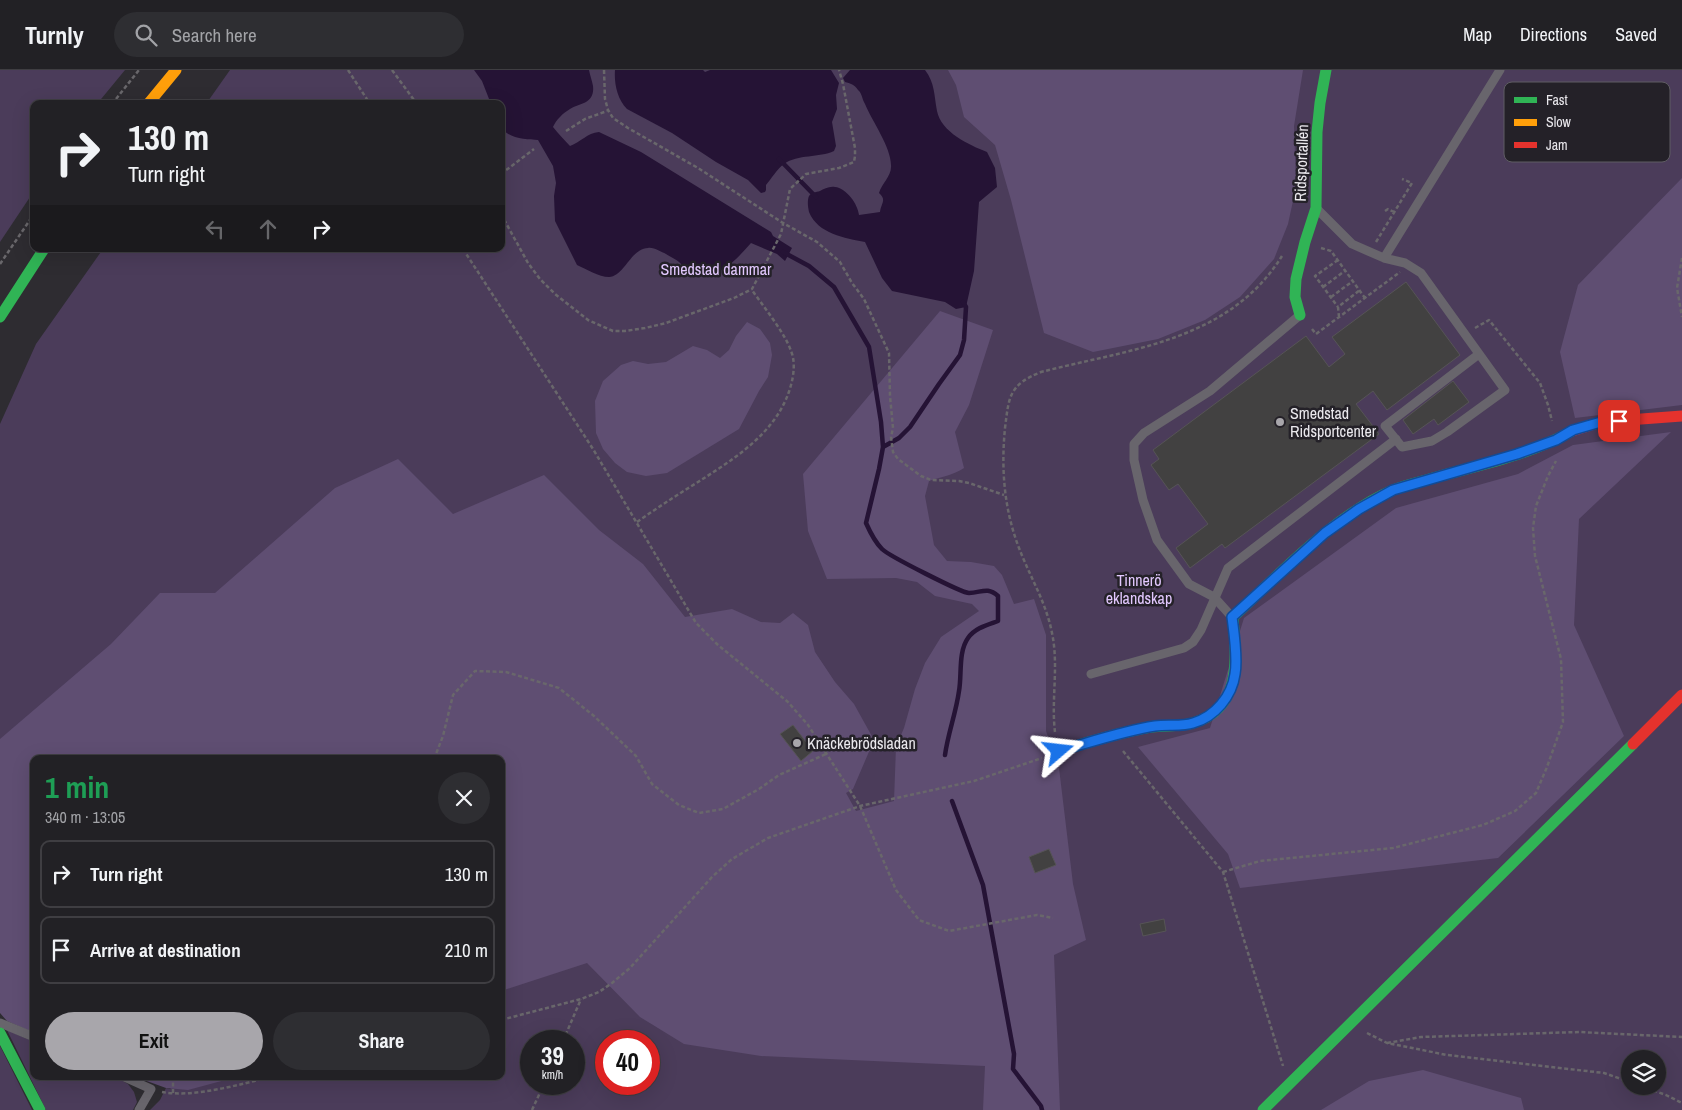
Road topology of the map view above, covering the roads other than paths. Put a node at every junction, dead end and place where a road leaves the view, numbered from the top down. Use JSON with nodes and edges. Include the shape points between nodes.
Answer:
{"nodes":[{"id":1,"x":176,"y":70,"type":"edge"},
{"id":2,"x":1326,"y":70,"type":"edge"},
{"id":3,"x":1500,"y":70,"type":"edge"},
{"id":4,"x":151,"y":100,"type":"edge"},
{"id":5,"x":1316,"y":208,"type":"junction"},
{"id":6,"x":42,"y":252,"type":"edge"},
{"id":7,"x":1384,"y":258,"type":"junction"},
{"id":8,"x":32,"y":267,"type":"junction"},
{"id":9,"x":1300,"y":315,"type":"joint"},
{"id":10,"x":0,"y":318,"type":"edge"},
{"id":11,"x":0,"y":328,"type":"edge"},
{"id":12,"x":1479,"y":354,"type":"junction"},
{"id":13,"x":1682,"y":416,"type":"edge"},
{"id":14,"x":1396,"y":439,"type":"junction"},
{"id":15,"x":1214,"y":597,"type":"junction"},
{"id":16,"x":1232,"y":617,"type":"junction"},
{"id":17,"x":1091,"y":674,"type":"dead end"},
{"id":18,"x":1682,"y":694,"type":"edge"},
{"id":19,"x":1059,"y":751,"type":"road end"},
{"id":20,"x":0,"y":1023,"type":"edge"},
{"id":21,"x":0,"y":1033,"type":"edge"},
{"id":22,"x":30,"y":1036,"type":"edge"},
{"id":23,"x":131,"y":1080,"type":"edge"},
{"id":24,"x":40,"y":1110,"type":"edge"},
{"id":25,"x":140,"y":1110,"type":"edge"},
{"id":26,"x":1263,"y":1110,"type":"edge"}],
"edges":[{"from":1,"to":4,"type":"street"},
{"from":2,"to":5,"type":"street","name":"Ridsportallén","via":[[1317,132]]},
{"from":3,"to":7,"type":"lane"},
{"from":5,"to":7,"type":"lane","via":[[1352,244]]},
{"from":5,"to":9,"type":"street","name":"Ridsportallén","via":[[1296,279],[1295,297]]},
{"from":6,"to":8,"type":"street"},
{"from":7,"to":12,"type":"lane","via":[[1405,263],[1421,273]]},
{"from":8,"to":10,"type":"street"},
{"from":8,"to":11,"type":"street"},
{"from":9,"to":15,"type":"lane","via":[[1210,391],[1144,433],[1134,444],[1134,460],[1143,500],[1157,540],[1189,584]]},
{"from":12,"to":14,"type":"lane","via":[[1385,426]]},
{"from":12,"to":14,"type":"lane","via":[[1505,390],[1432,440],[1402,447]]},
{"from":13,"to":16,"type":"street","via":[[1601,422],[1517,454],[1393,490],[1325,533]]},
{"from":14,"to":15,"type":"lane","via":[[1228,568]]},
{"from":15,"to":16,"type":"lane"},
{"from":15,"to":17,"type":"lane","via":[[1201,630],[1184,648]]},
{"from":16,"to":19,"type":"street","via":[[1235,674],[1219,708],[1206,719],[1192,724],[1158,725]]},
{"from":18,"to":26,"type":"street"},
{"from":20,"to":22,"type":"lane"},
{"from":21,"to":24,"type":"street"},
{"from":23,"to":25,"type":"lane","via":[[151,1089]]}]}
